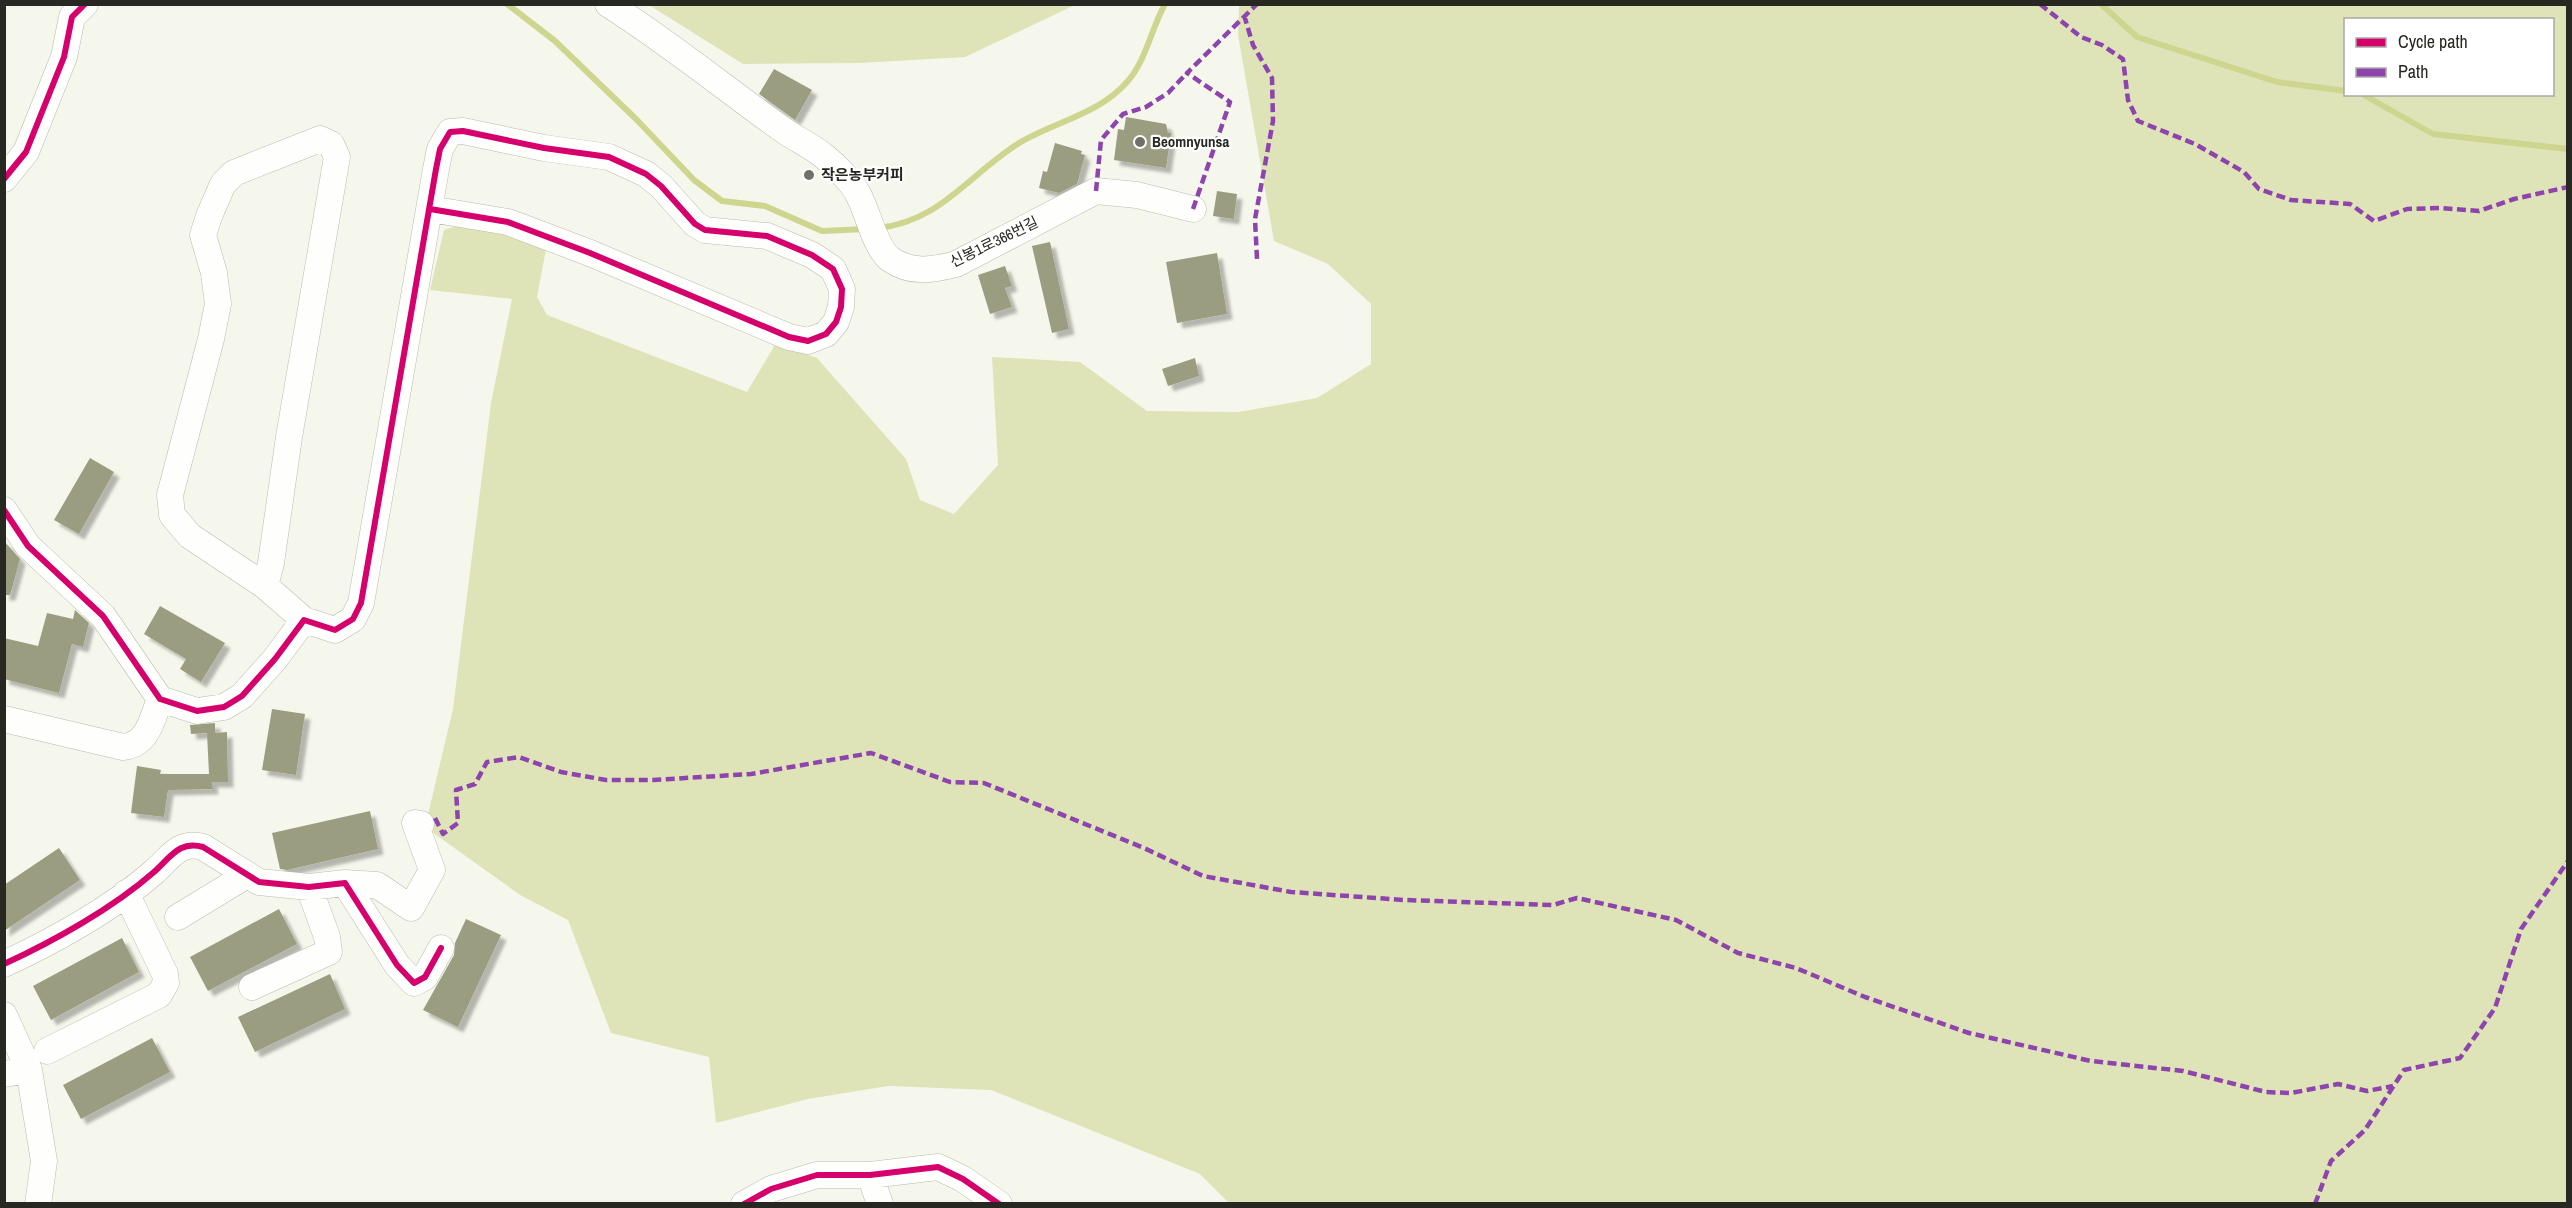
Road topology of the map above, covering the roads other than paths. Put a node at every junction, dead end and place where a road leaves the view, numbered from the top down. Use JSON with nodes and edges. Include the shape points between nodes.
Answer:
{"nodes":[{"id":1,"x":84,"y":4,"type":"edge"},
{"id":2,"x":608,"y":4,"type":"edge"},
{"id":3,"x":4,"y":179,"type":"edge"},
{"id":4,"x":430,"y":209,"type":"junction"},
{"id":5,"x":1193,"y":209,"type":"dead end"},
{"id":6,"x":4,"y":510,"type":"edge"},
{"id":7,"x":265,"y":586,"type":"junction"},
{"id":8,"x":304,"y":620,"type":"junction"},
{"id":9,"x":160,"y":699,"type":"junction"},
{"id":10,"x":4,"y":719,"type":"edge"},
{"id":11,"x":421,"y":824,"type":"dead end"},
{"id":12,"x":247,"y":875,"type":"junction"},
{"id":13,"x":345,"y":883,"type":"junction"},
{"id":14,"x":309,"y":887,"type":"junction"},
{"id":15,"x":126,"y":893,"type":"junction"},
{"id":16,"x":178,"y":917,"type":"dead end"},
{"id":17,"x":441,"y":948,"type":"dead end"},
{"id":18,"x":4,"y":964,"type":"edge"},
{"id":19,"x":252,"y":987,"type":"dead end"},
{"id":20,"x":4,"y":1015,"type":"edge"},
{"id":21,"x":47,"y":1051,"type":"dead end"},
{"id":22,"x":17,"y":1072,"type":"edge"},
{"id":23,"x":870,"y":1175,"type":"junction"},
{"id":24,"x":38,"y":1203,"type":"edge"},
{"id":25,"x":744,"y":1203,"type":"edge"},
{"id":26,"x":880,"y":1203,"type":"edge"},
{"id":27,"x":999,"y":1203,"type":"edge"}],
"edges":[{"from":1,"to":3,"type":"street","via":[[72,17],[64,57],[26,152]]},
{"from":2,"to":5,"type":"street","name":"신봉1로366번길","via":[[660,37],[780,129],[825,156],[857,191],[880,249],[904,266],[933,270],[956,264],[1096,191],[1137,195]]},
{"from":4,"to":4,"type":"street","via":[[440,149],[450,132],[463,131],[609,157],[646,174],[705,230],[767,236],[812,255],[833,269],[842,288],[842,307],[826,334],[808,340],[789,337],[508,222]]},
{"from":4,"to":8,"type":"street","via":[[361,603],[353,619],[335,630]]},
{"from":6,"to":9,"type":"street","via":[[28,546],[108,623]]},
{"from":7,"to":7,"type":"street","via":[[190,536],[172,515],[170,495],[218,304],[203,235],[208,216],[234,173],[320,140],[331,144],[337,157]]},
{"from":7,"to":8,"type":"street"},
{"from":8,"to":9,"type":"street","via":[[242,696],[224,707],[197,711]]},
{"from":9,"to":10,"type":"street","via":[[145,736],[135,746],[123,747]]},
{"from":11,"to":13,"type":"street","via":[[415,823],[432,870],[411,908],[377,885]]},
{"from":12,"to":14,"type":"street","via":[[273,885]]},
{"from":12,"to":15,"type":"street","via":[[193,844],[181,846]]},
{"from":12,"to":16,"type":"street"},
{"from":13,"to":14,"type":"street"},
{"from":13,"to":17,"type":"street","via":[[409,981],[420,982]]},
{"from":14,"to":19,"type":"street","via":[[329,952]]},
{"from":15,"to":18,"type":"street"},
{"from":15,"to":21,"type":"street","via":[[165,974],[164,991]]},
{"from":20,"to":22,"type":"street"},
{"from":22,"to":24,"type":"street","via":[[36,1114],[44,1161]]},
{"from":23,"to":25,"type":"street","via":[[817,1175]]},
{"from":23,"to":26,"type":"street"},
{"from":23,"to":27,"type":"street","via":[[938,1167]]}]}
